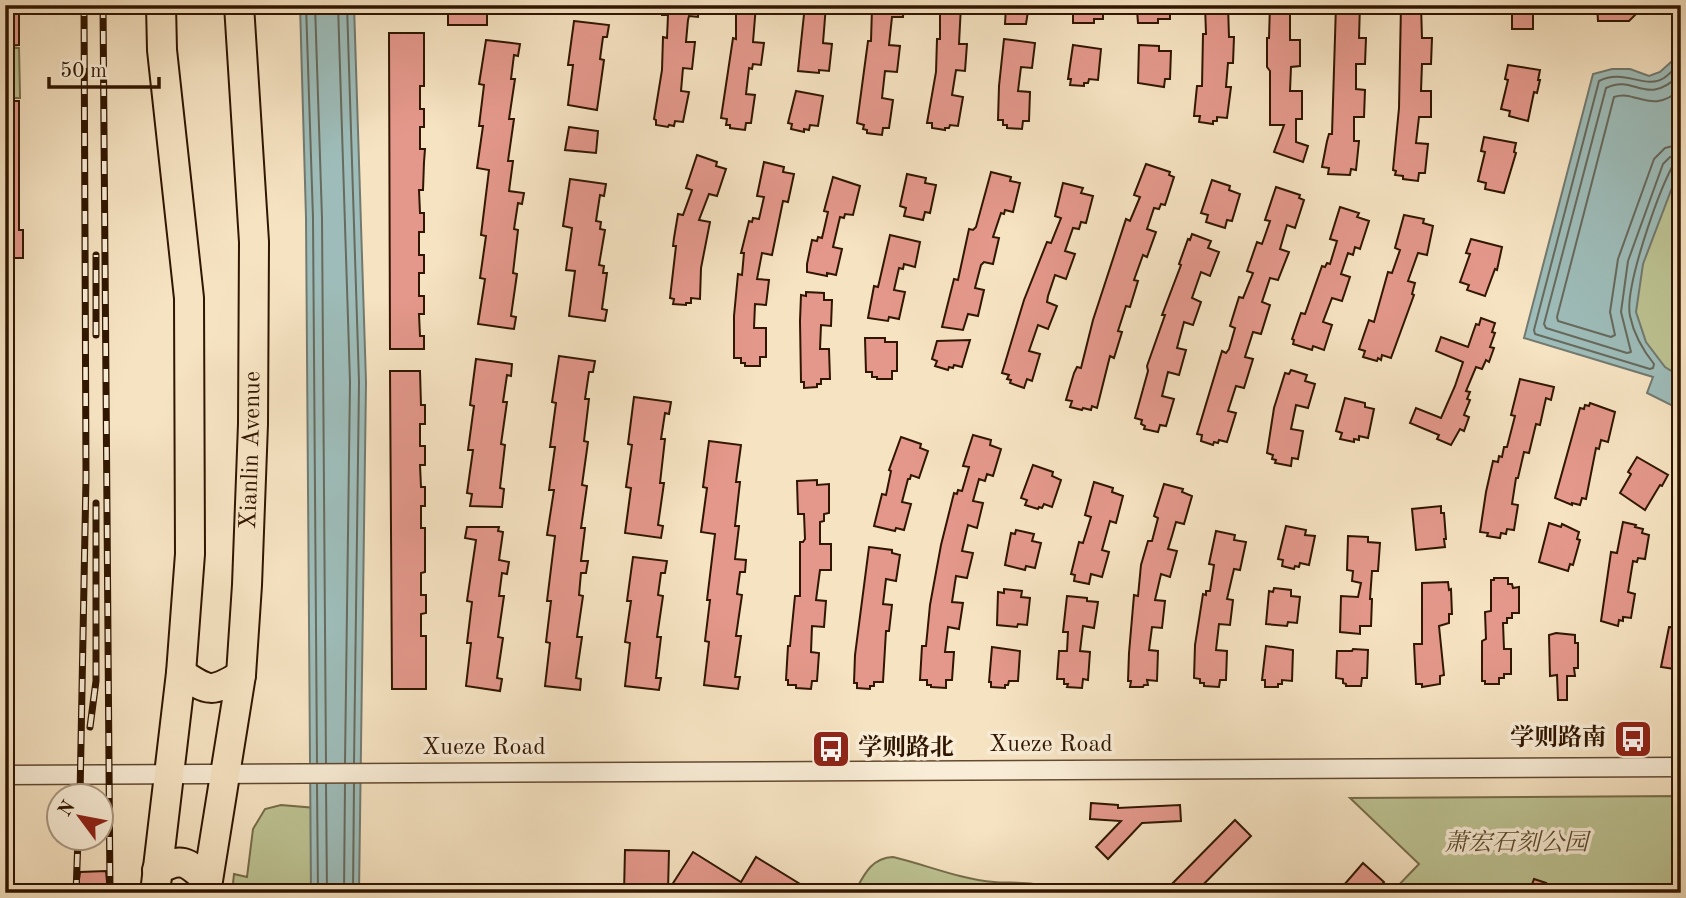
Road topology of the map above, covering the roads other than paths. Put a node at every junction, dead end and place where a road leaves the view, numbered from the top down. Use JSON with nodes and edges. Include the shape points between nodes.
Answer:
{"nodes":[{"id":1,"x":161,"y":5,"type":"edge"},
{"id":2,"x":239,"y":5,"type":"edge"},
{"id":3,"x":181,"y":673,"type":"junction"},
{"id":4,"x":241,"y":675,"type":"junction"},
{"id":5,"x":1681,"y":766,"type":"edge"},
{"id":6,"x":224,"y":773,"type":"junction"},
{"id":7,"x":5,"y":775,"type":"edge"},
{"id":8,"x":169,"y":776,"type":"junction"},
{"id":9,"x":156,"y":881,"type":"edge"},
{"id":10,"x":206,"y":886,"type":"edge"}],
"edges":[{"from":1,"to":3,"type":"main road","via":[[189,298],[190,554]]},
{"from":2,"to":4,"type":"main road","name":"Xianlin Avenue","via":[[254,242],[253,437]]},
{"from":3,"to":4,"type":"main road","via":[[202,688],[220,687]]},
{"from":3,"to":8,"type":"main road"},
{"from":4,"to":6,"type":"main road","name":"Xianlin Avenue"},
{"from":5,"to":6,"type":"street","name":"Xueze Road"},
{"from":6,"to":8,"type":"street","name":"Xueze Road"},
{"from":6,"to":10,"type":"main road","name":"Xianlin Avenue"},
{"from":7,"to":8,"type":"street","name":"Xueze Road"},
{"from":8,"to":9,"type":"main road"},
{"from":9,"to":10,"type":"main road","via":[[174,861],[189,863]]}]}
